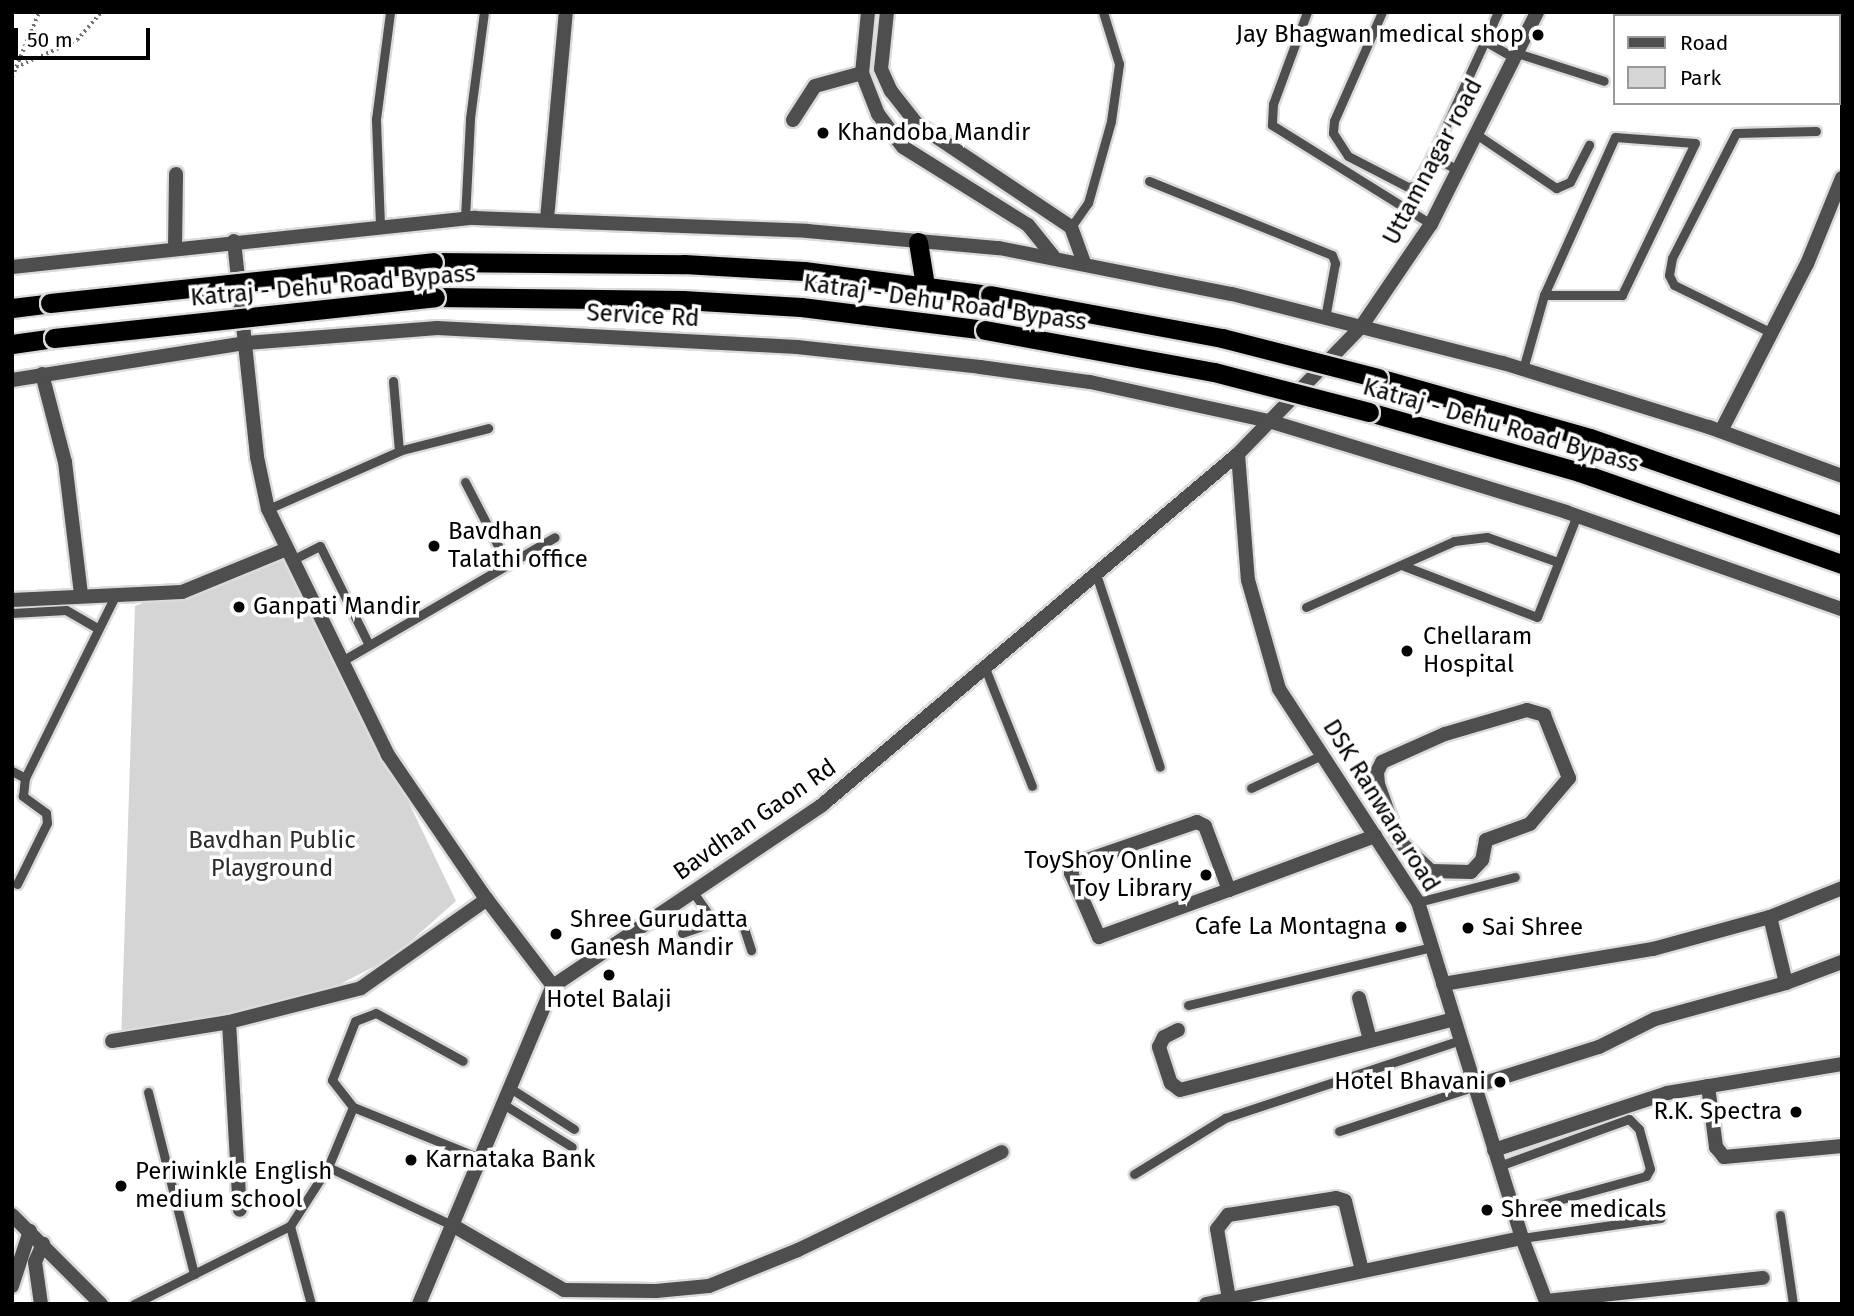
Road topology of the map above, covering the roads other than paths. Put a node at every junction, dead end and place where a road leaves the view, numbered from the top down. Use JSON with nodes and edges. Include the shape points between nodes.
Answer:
{"nodes":[{"id":1,"x":390,"y":12,"type":"edge"},
{"id":2,"x":484,"y":12,"type":"edge"},
{"id":3,"x":566,"y":12,"type":"edge"},
{"id":4,"x":868,"y":12,"type":"edge"},
{"id":5,"x":887,"y":12,"type":"edge"},
{"id":6,"x":1103,"y":12,"type":"edge"},
{"id":7,"x":1307,"y":12,"type":"edge"},
{"id":8,"x":1382,"y":12,"type":"edge"},
{"id":9,"x":1498,"y":12,"type":"edge"},
{"id":10,"x":1537,"y":12,"type":"edge"},
{"id":11,"x":1485,"y":41,"type":"junction"},
{"id":12,"x":1515,"y":55,"type":"junction"},
{"id":13,"x":862,"y":73,"type":"junction"},
{"id":14,"x":1604,"y":81,"type":"dead end"},
{"id":15,"x":793,"y":120,"type":"dead end"},
{"id":16,"x":1816,"y":131,"type":"dead end"},
{"id":17,"x":1476,"y":134,"type":"junction"},
{"id":18,"x":1589,"y":145,"type":"dead end"},
{"id":19,"x":1432,"y":156,"type":"junction"},
{"id":20,"x":1458,"y":170,"type":"junction"},
{"id":21,"x":176,"y":174,"type":"dead end"},
{"id":22,"x":1842,"y":178,"type":"edge"},
{"id":23,"x":1149,"y":181,"type":"dead end"},
{"id":24,"x":465,"y":218,"type":"junction"},
{"id":25,"x":547,"y":219,"type":"junction"},
{"id":26,"x":1431,"y":224,"type":"junction"},
{"id":27,"x":380,"y":225,"type":"junction"},
{"id":28,"x":1071,"y":228,"type":"junction"},
{"id":29,"x":1038,"y":233,"type":"junction"},
{"id":30,"x":234,"y":241,"type":"junction"},
{"id":31,"x":918,"y":242,"type":"junction"},
{"id":32,"x":175,"y":248,"type":"junction"},
{"id":33,"x":1054,"y":256,"type":"junction"},
{"id":34,"x":1084,"y":262,"type":"junction"},
{"id":35,"x":12,"y":267,"type":"edge"},
{"id":36,"x":925,"y":285,"type":"junction"},
{"id":37,"x":1544,"y":295,"type":"junction"},
{"id":38,"x":12,"y":308,"type":"edge"},
{"id":39,"x":1325,"y":318,"type":"junction"},
{"id":40,"x":1361,"y":327,"type":"junction"},
{"id":41,"x":1772,"y":332,"type":"junction"},
{"id":42,"x":246,"y":343,"type":"junction"},
{"id":43,"x":12,"y":344,"type":"edge"},
{"id":44,"x":1523,"y":369,"type":"junction"},
{"id":45,"x":41,"y":374,"type":"junction"},
{"id":46,"x":12,"y":380,"type":"edge"},
{"id":47,"x":393,"y":380,"type":"dead end"},
{"id":48,"x":1269,"y":421,"type":"junction"},
{"id":49,"x":488,"y":428,"type":"dead end"},
{"id":50,"x":1721,"y":431,"type":"junction"},
{"id":51,"x":399,"y":451,"type":"junction"},
{"id":52,"x":1238,"y":454,"type":"junction"},
{"id":53,"x":1842,"y":476,"type":"edge"},
{"id":54,"x":465,"y":482,"type":"dead end"},
{"id":55,"x":268,"y":509,"type":"junction"},
{"id":56,"x":1577,"y":515,"type":"junction"},
{"id":57,"x":1842,"y":526,"type":"edge"},
{"id":58,"x":555,"y":537,"type":"dead end"},
{"id":59,"x":290,"y":555,"type":"junction"},
{"id":60,"x":1558,"y":562,"type":"junction"},
{"id":61,"x":1842,"y":564,"type":"edge"},
{"id":62,"x":508,"y":565,"type":"junction"},
{"id":63,"x":1405,"y":566,"type":"junction"},
{"id":64,"x":1096,"y":574,"type":"junction"},
{"id":65,"x":116,"y":594,"type":"junction"},
{"id":66,"x":80,"y":596,"type":"junction"},
{"id":67,"x":12,"y":600,"type":"edge"},
{"id":68,"x":1306,"y":607,"type":"dead end"},
{"id":69,"x":1842,"y":609,"type":"edge"},
{"id":70,"x":12,"y":613,"type":"edge"},
{"id":71,"x":96,"y":627,"type":"junction"},
{"id":72,"x":369,"y":645,"type":"junction"},
{"id":73,"x":342,"y":661,"type":"junction"},
{"id":74,"x":985,"y":668,"type":"junction"},
{"id":75,"x":1322,"y":755,"type":"junction"},
{"id":76,"x":1160,"y":767,"type":"dead end"},
{"id":77,"x":12,"y":771,"type":"edge"},
{"id":78,"x":25,"y":778,"type":"junction"},
{"id":79,"x":1032,"y":786,"type":"dead end"},
{"id":80,"x":1251,"y":788,"type":"dead end"},
{"id":81,"x":1375,"y":836,"type":"junction"},
{"id":82,"x":1413,"y":854,"type":"junction"},
{"id":83,"x":1393,"y":865,"type":"junction"},
{"id":84,"x":1515,"y":877,"type":"dead end"},
{"id":85,"x":17,"y":884,"type":"dead end"},
{"id":86,"x":1842,"y":888,"type":"edge"},
{"id":87,"x":1229,"y":890,"type":"junction"},
{"id":88,"x":693,"y":892,"type":"junction"},
{"id":89,"x":487,"y":899,"type":"junction"},
{"id":90,"x":1418,"y":902,"type":"junction"},
{"id":91,"x":1770,"y":917,"type":"junction"},
{"id":92,"x":714,"y":922,"type":"junction"},
{"id":93,"x":681,"y":933,"type":"dead end"},
{"id":94,"x":1431,"y":947,"type":"junction"},
{"id":95,"x":751,"y":950,"type":"dead end"},
{"id":96,"x":1842,"y":962,"type":"edge"},
{"id":97,"x":1786,"y":983,"type":"junction"},
{"id":98,"x":1443,"y":984,"type":"junction"},
{"id":99,"x":553,"y":986,"type":"junction"},
{"id":100,"x":1359,"y":998,"type":"dead end"},
{"id":101,"x":1188,"y":1006,"type":"dead end"},
{"id":102,"x":1454,"y":1019,"type":"junction"},
{"id":103,"x":229,"y":1022,"type":"junction"},
{"id":104,"x":1178,"y":1030,"type":"dead end"},
{"id":105,"x":1370,"y":1040,"type":"junction"},
{"id":106,"x":1461,"y":1040,"type":"junction"},
{"id":107,"x":113,"y":1041,"type":"dead end"},
{"id":108,"x":463,"y":1061,"type":"dead end"},
{"id":109,"x":1842,"y":1064,"type":"edge"},
{"id":110,"x":1475,"y":1086,"type":"junction"},
{"id":111,"x":1708,"y":1086,"type":"junction"},
{"id":112,"x":510,"y":1088,"type":"junction"},
{"id":113,"x":148,"y":1092,"type":"dead end"},
{"id":114,"x":503,"y":1104,"type":"junction"},
{"id":115,"x":353,"y":1107,"type":"junction"},
{"id":116,"x":574,"y":1129,"type":"dead end"},
{"id":117,"x":1339,"y":1131,"type":"dead end"},
{"id":118,"x":1842,"y":1146,"type":"edge"},
{"id":119,"x":572,"y":1147,"type":"dead end"},
{"id":120,"x":1007,"y":1150,"type":"dead end"},
{"id":121,"x":1494,"y":1150,"type":"junction"},
{"id":122,"x":480,"y":1158,"type":"junction"},
{"id":123,"x":1499,"y":1166,"type":"junction"},
{"id":124,"x":328,"y":1167,"type":"junction"},
{"id":125,"x":1134,"y":1174,"type":"dead end"},
{"id":126,"x":240,"y":1210,"type":"dead end"},
{"id":127,"x":1514,"y":1212,"type":"junction"},
{"id":128,"x":12,"y":1215,"type":"edge"},
{"id":129,"x":1780,"y":1215,"type":"dead end"},
{"id":130,"x":1661,"y":1218,"type":"dead end"},
{"id":131,"x":452,"y":1225,"type":"junction"},
{"id":132,"x":290,"y":1226,"type":"junction"},
{"id":133,"x":30,"y":1231,"type":"junction"},
{"id":134,"x":1522,"y":1238,"type":"junction"},
{"id":135,"x":43,"y":1244,"type":"junction"},
{"id":136,"x":1362,"y":1271,"type":"junction"},
{"id":137,"x":194,"y":1274,"type":"junction"},
{"id":138,"x":1763,"y":1278,"type":"dead end"},
{"id":139,"x":12,"y":1286,"type":"edge"},
{"id":140,"x":562,"y":1297,"type":"edge"},
{"id":141,"x":1229,"y":1299,"type":"junction"},
{"id":142,"x":1547,"y":1303,"type":"edge"},
{"id":143,"x":41,"y":1304,"type":"edge"},
{"id":144,"x":100,"y":1304,"type":"edge"},
{"id":145,"x":135,"y":1304,"type":"edge"},
{"id":146,"x":311,"y":1304,"type":"edge"},
{"id":147,"x":419,"y":1304,"type":"edge"},
{"id":148,"x":1206,"y":1304,"type":"edge"},
{"id":149,"x":1793,"y":1304,"type":"edge"}],
"edges":[{"from":1,"to":27,"type":"lane","via":[[376,119]]},
{"from":2,"to":24,"type":"lane","via":[[470,118]]},
{"from":3,"to":25,"type":"street"},
{"from":4,"to":13,"type":"street"},
{"from":5,"to":28,"type":"street","via":[[881,69],[891,91],[917,124]]},
{"from":6,"to":28,"type":"lane","via":[[1119,64],[1111,121],[1088,203]]},
{"from":7,"to":26,"type":"lane","via":[[1273,104],[1272,125]]},
{"from":8,"to":19,"type":"lane","via":[[1334,121],[1333,133],[1348,156],[1408,187],[1416,184]]},
{"from":9,"to":11,"type":"lane"},
{"from":10,"to":12,"type":"street","name":"Uttamnagar road"},
{"from":11,"to":12,"type":"lane"},
{"from":11,"to":19,"type":"lane"},
{"from":12,"to":14,"type":"lane"},
{"from":12,"to":17,"type":"street","name":"Uttamnagar road"},
{"from":13,"to":15,"type":"street","via":[[815,86]]},
{"from":13,"to":29,"type":"street","via":[[878,114],[903,147]]},
{"from":16,"to":41,"type":"lane","via":[[1736,133],[1672,258],[1669,275],[1674,285]]},
{"from":17,"to":18,"type":"lane","via":[[1556,188],[1570,182]]},
{"from":17,"to":20,"type":"street","name":"Uttamnagar road"},
{"from":19,"to":20,"type":"lane"},
{"from":20,"to":26,"type":"street","name":"Uttamnagar road"},
{"from":21,"to":32,"type":"street"},
{"from":22,"to":41,"type":"street","via":[[1807,264]]},
{"from":23,"to":39,"type":"lane","via":[[1332,255],[1335,263]]},
{"from":24,"to":25,"type":"street"},
{"from":24,"to":27,"type":"street"},
{"from":25,"to":31,"type":"street","via":[[807,231]]},
{"from":26,"to":40,"type":"street","name":"Uttamnagar road"},
{"from":27,"to":30,"type":"street"},
{"from":28,"to":29,"type":"street"},
{"from":28,"to":34,"type":"street"},
{"from":29,"to":33,"type":"street"},
{"from":30,"to":32,"type":"street"},
{"from":30,"to":42,"type":"street"},
{"from":31,"to":33,"type":"street"},
{"from":31,"to":36,"type":"highway"},
{"from":32,"to":35,"type":"street"},
{"from":33,"to":34,"type":"street"},
{"from":34,"to":39,"type":"street"},
{"from":36,"to":38,"type":"highway","name":"Katraj - Dehu Road Bypass","bridge":true,"via":[[684,264],[433,262]]},
{"from":36,"to":57,"type":"highway","name":"Katraj - Dehu Road Bypass","bridge":true,"via":[[1222,338],[1378,378],[1578,434]]},
{"from":37,"to":37,"type":"lane","via":[[1615,137],[1695,143],[1622,295]]},
{"from":37,"to":44,"type":"lane"},
{"from":39,"to":40,"type":"street"},
{"from":40,"to":44,"type":"street"},
{"from":40,"to":48,"type":"street","name":"Uttamnagar road"},
{"from":41,"to":50,"type":"street"},
{"from":42,"to":45,"type":"street","name":"Service Rd"},
{"from":42,"to":48,"type":"street","name":"Service Rd","via":[[465,328],[797,347],[1090,382]]},
{"from":42,"to":55,"type":"street","via":[[257,457]]},
{"from":43,"to":61,"type":"highway","name":"Katraj - Dehu Road Bypass","bridge":true,"via":[[435,297],[788,306],[985,330],[1214,372],[1579,472]]},
{"from":44,"to":50,"type":"street"},
{"from":45,"to":46,"type":"street","name":"Service Rd"},
{"from":45,"to":66,"type":"street","via":[[65,461]]},
{"from":47,"to":51,"type":"lane"},
{"from":48,"to":52,"type":"street"},
{"from":48,"to":56,"type":"street","name":"Service Rd"},
{"from":49,"to":51,"type":"lane"},
{"from":50,"to":53,"type":"street"},
{"from":51,"to":55,"type":"lane"},
{"from":52,"to":64,"type":"street","name":"Bavdhan Gaon Rd"},
{"from":52,"to":75,"type":"street","name":"DSK Ranwara road","via":[[1248,580],[1279,689]]},
{"from":54,"to":62,"type":"lane"},
{"from":55,"to":59,"type":"street"},
{"from":56,"to":60,"type":"lane"},
{"from":56,"to":69,"type":"street","name":"Service Rd"},
{"from":58,"to":62,"type":"lane"},
{"from":59,"to":65,"type":"street","via":[[182,592]]},
{"from":59,"to":72,"type":"lane","via":[[320,546]]},
{"from":59,"to":73,"type":"street"},
{"from":60,"to":63,"type":"lane","via":[[1487,537],[1454,541]]},
{"from":60,"to":63,"type":"lane","via":[[1537,617]]},
{"from":62,"to":72,"type":"lane"},
{"from":63,"to":68,"type":"lane"},
{"from":64,"to":74,"type":"street","name":"Bavdhan Gaon Rd"},
{"from":64,"to":76,"type":"lane"},
{"from":65,"to":66,"type":"street"},
{"from":65,"to":71,"type":"lane"},
{"from":66,"to":67,"type":"street"},
{"from":70,"to":71,"type":"lane","via":[[66,610]]},
{"from":71,"to":78,"type":"lane"},
{"from":72,"to":73,"type":"lane"},
{"from":73,"to":89,"type":"street","via":[[388,755]]},
{"from":74,"to":79,"type":"lane"},
{"from":74,"to":88,"type":"street","name":"Bavdhan Gaon Rd","via":[[822,805]]},
{"from":75,"to":80,"type":"lane"},
{"from":75,"to":81,"type":"street","name":"DSK Ranwara road"},
{"from":77,"to":78,"type":"lane"},
{"from":78,"to":85,"type":"lane","via":[[23,796],[46,813],[47,823]]},
{"from":81,"to":83,"type":"street","name":"DSK Ranwara road"},
{"from":81,"to":87,"type":"street"},
{"from":82,"to":82,"type":"street","via":[[1431,872],[1471,872],[1482,860],[1486,840],[1530,824],[1569,778],[1544,715],[1527,710],[1446,734],[1382,762],[1378,784],[1398,840]]},
{"from":82,"to":83,"type":"street"},
{"from":83,"to":90,"type":"street","name":"DSK Ranwara road"},
{"from":84,"to":90,"type":"lane"},
{"from":86,"to":91,"type":"street"},
{"from":87,"to":87,"type":"street","via":[[1099,937],[1071,873],[1074,863],[1197,822],[1205,826]]},
{"from":88,"to":92,"type":"lane"},
{"from":88,"to":99,"type":"street","name":"Bavdhan Gaon Rd"},
{"from":89,"to":99,"type":"street"},
{"from":89,"to":103,"type":"street","via":[[361,988]]},
{"from":90,"to":94,"type":"street","name":"DSK Ranwara road"},
{"from":91,"to":97,"type":"street"},
{"from":91,"to":98,"type":"street","via":[[1653,949]]},
{"from":92,"to":93,"type":"lane"},
{"from":92,"to":95,"type":"lane","via":[[740,916]]},
{"from":94,"to":98,"type":"street","name":"DSK Ranwara road"},
{"from":94,"to":101,"type":"lane"},
{"from":96,"to":97,"type":"street"},
{"from":97,"to":110,"type":"street","via":[[1655,1019],[1599,1047]]},
{"from":98,"to":102,"type":"street","name":"DSK Ranwara road"},
{"from":99,"to":112,"type":"street"},
{"from":100,"to":105,"type":"street"},
{"from":102,"to":105,"type":"street"},
{"from":102,"to":106,"type":"street","name":"DSK Ranwara road"},
{"from":103,"to":107,"type":"street"},
{"from":103,"to":126,"type":"street"},
{"from":104,"to":105,"type":"street","via":[[1164,1037],[1159,1047],[1171,1083],[1180,1090]]},
{"from":106,"to":110,"type":"street","name":"DSK Ranwara road"},
{"from":106,"to":125,"type":"lane","via":[[1225,1118]]},
{"from":108,"to":115,"type":"lane","via":[[376,1013],[355,1021],[332,1080]]},
{"from":109,"to":111,"type":"street"},
{"from":110,"to":117,"type":"lane"},
{"from":110,"to":121,"type":"street","name":"DSK Ranwara road"},
{"from":111,"to":118,"type":"street","via":[[1716,1147],[1724,1157]]},
{"from":111,"to":121,"type":"street","via":[[1667,1093]]},
{"from":112,"to":114,"type":"street"},
{"from":112,"to":116,"type":"lane"},
{"from":113,"to":137,"type":"lane"},
{"from":114,"to":119,"type":"lane"},
{"from":114,"to":122,"type":"street"},
{"from":115,"to":122,"type":"lane"},
{"from":115,"to":124,"type":"lane"},
{"from":120,"to":140,"type":"street","via":[[798,1250],[709,1286]]},
{"from":121,"to":123,"type":"street","name":"DSK Ranwara road"},
{"from":122,"to":131,"type":"street"},
{"from":123,"to":127,"type":"street","name":"DSK Ranwara road"},
{"from":123,"to":127,"type":"lane","via":[[1629,1119],[1639,1129],[1650,1169],[1646,1177]]},
{"from":124,"to":131,"type":"lane"},
{"from":124,"to":132,"type":"lane"},
{"from":127,"to":134,"type":"street","name":"DSK Ranwara road"},
{"from":128,"to":133,"type":"street"},
{"from":129,"to":149,"type":"lane"},
{"from":130,"to":134,"type":"lane"},
{"from":131,"to":140,"type":"street"},
{"from":131,"to":147,"type":"street"},
{"from":132,"to":137,"type":"lane"},
{"from":132,"to":146,"type":"lane"},
{"from":133,"to":135,"type":"street"},
{"from":133,"to":139,"type":"street"},
{"from":134,"to":136,"type":"street"},
{"from":134,"to":142,"type":"street","name":"DSK Ranwara road"},
{"from":135,"to":143,"type":"street","via":[[35,1262]]},
{"from":135,"to":144,"type":"street"},
{"from":136,"to":141,"type":"street"},
{"from":136,"to":141,"type":"street","via":[[1345,1201],[1336,1198],[1227,1215],[1217,1229]]},
{"from":137,"to":145,"type":"lane"},
{"from":138,"to":142,"type":"street"},
{"from":141,"to":148,"type":"street"}]}
